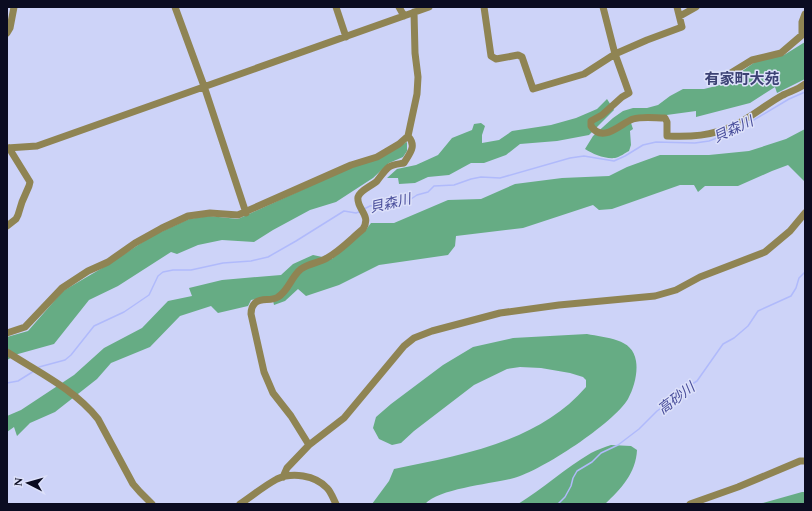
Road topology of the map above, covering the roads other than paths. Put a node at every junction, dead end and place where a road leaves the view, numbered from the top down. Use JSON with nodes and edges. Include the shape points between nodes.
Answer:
{"nodes":[{"id":1,"x":14,"y":7,"type":"edge"},
{"id":2,"x":175,"y":7,"type":"edge"},
{"id":3,"x":336,"y":7,"type":"edge"},
{"id":4,"x":399,"y":7,"type":"edge"},
{"id":5,"x":429,"y":7,"type":"edge"},
{"id":6,"x":484,"y":7,"type":"edge"},
{"id":7,"x":604,"y":7,"type":"edge"},
{"id":8,"x":677,"y":7,"type":"edge"},
{"id":9,"x":696,"y":7,"type":"edge"},
{"id":10,"x":414,"y":12,"type":"junction"},
{"id":11,"x":805,"y":14,"type":"edge"},
{"id":12,"x":404,"y":16,"type":"junction"},
{"id":13,"x":680,"y":16,"type":"junction"},
{"id":14,"x":7,"y":34,"type":"edge"},
{"id":15,"x":346,"y":37,"type":"junction"},
{"id":16,"x":616,"y":54,"type":"junction"},
{"id":17,"x":726,"y":76,"type":"dead end"},
{"id":18,"x":805,"y":84,"type":"edge"},
{"id":19,"x":204,"y":86,"type":"junction"},
{"id":20,"x":408,"y":136,"type":"junction"},
{"id":21,"x":8,"y":148,"type":"edge"},
{"id":22,"x":246,"y":212,"type":"junction"},
{"id":23,"x":805,"y":213,"type":"edge"},
{"id":24,"x":7,"y":226,"type":"edge"},
{"id":25,"x":8,"y":331,"type":"edge"},
{"id":26,"x":7,"y":352,"type":"edge"},
{"id":27,"x":309,"y":445,"type":"junction"},
{"id":28,"x":805,"y":461,"type":"edge"},
{"id":29,"x":283,"y":477,"type":"junction"},
{"id":30,"x":152,"y":504,"type":"edge"},
{"id":31,"x":240,"y":504,"type":"edge"},
{"id":32,"x":336,"y":504,"type":"edge"},
{"id":33,"x":690,"y":504,"type":"edge"}],
"edges":[{"from":1,"to":14,"type":"street"},
{"from":2,"to":19,"type":"street"},
{"from":3,"to":15,"type":"street"},
{"from":4,"to":12,"type":"street"},
{"from":5,"to":10,"type":"street"},
{"from":6,"to":16,"type":"street","via":[[491,56],[496,59],[518,55],[522,57],[533,89],[584,74]]},
{"from":7,"to":16,"type":"street"},
{"from":8,"to":13,"type":"street"},
{"from":9,"to":13,"type":"street"},
{"from":10,"to":12,"type":"street"},
{"from":10,"to":20,"type":"street","via":[[418,77]]},
{"from":11,"to":17,"type":"street","via":[[802,35],[781,53],[752,60]]},
{"from":12,"to":15,"type":"street"},
{"from":13,"to":16,"type":"street","via":[[682,27]]},
{"from":15,"to":19,"type":"street"},
{"from":16,"to":18,"type":"street","via":[[630,93],[591,121],[592,129],[600,133],[613,131],[638,118],[665,118],[667,136],[691,137],[709,134],[733,126]]},
{"from":19,"to":21,"type":"street","via":[[37,146]]},
{"from":19,"to":22,"type":"street"},
{"from":20,"to":22,"type":"street","via":[[377,157],[351,165]]},
{"from":20,"to":27,"type":"street","via":[[413,145],[404,163],[390,167],[361,193],[358,199],[366,221],[363,229],[329,257],[302,268],[281,295],[271,300],[260,300],[252,308],[251,314],[264,372],[273,393]]},
{"from":21,"to":24,"type":"street","via":[[30,182],[16,219]]},
{"from":22,"to":25,"type":"street","via":[[238,216],[210,213],[188,216],[162,228],[62,288],[25,327]]},
{"from":23,"to":27,"type":"street","via":[[790,231],[765,252],[700,277],[676,290],[654,296],[500,313],[414,338],[404,346],[344,418]]},
{"from":26,"to":30,"type":"street","via":[[82,401],[98,418],[134,484]]},
{"from":27,"to":29,"type":"street","via":[[287,468]]},
{"from":28,"to":33,"type":"street"},
{"from":29,"to":31,"type":"street"},
{"from":29,"to":32,"type":"street","via":[[313,479],[327,488]]}]}
